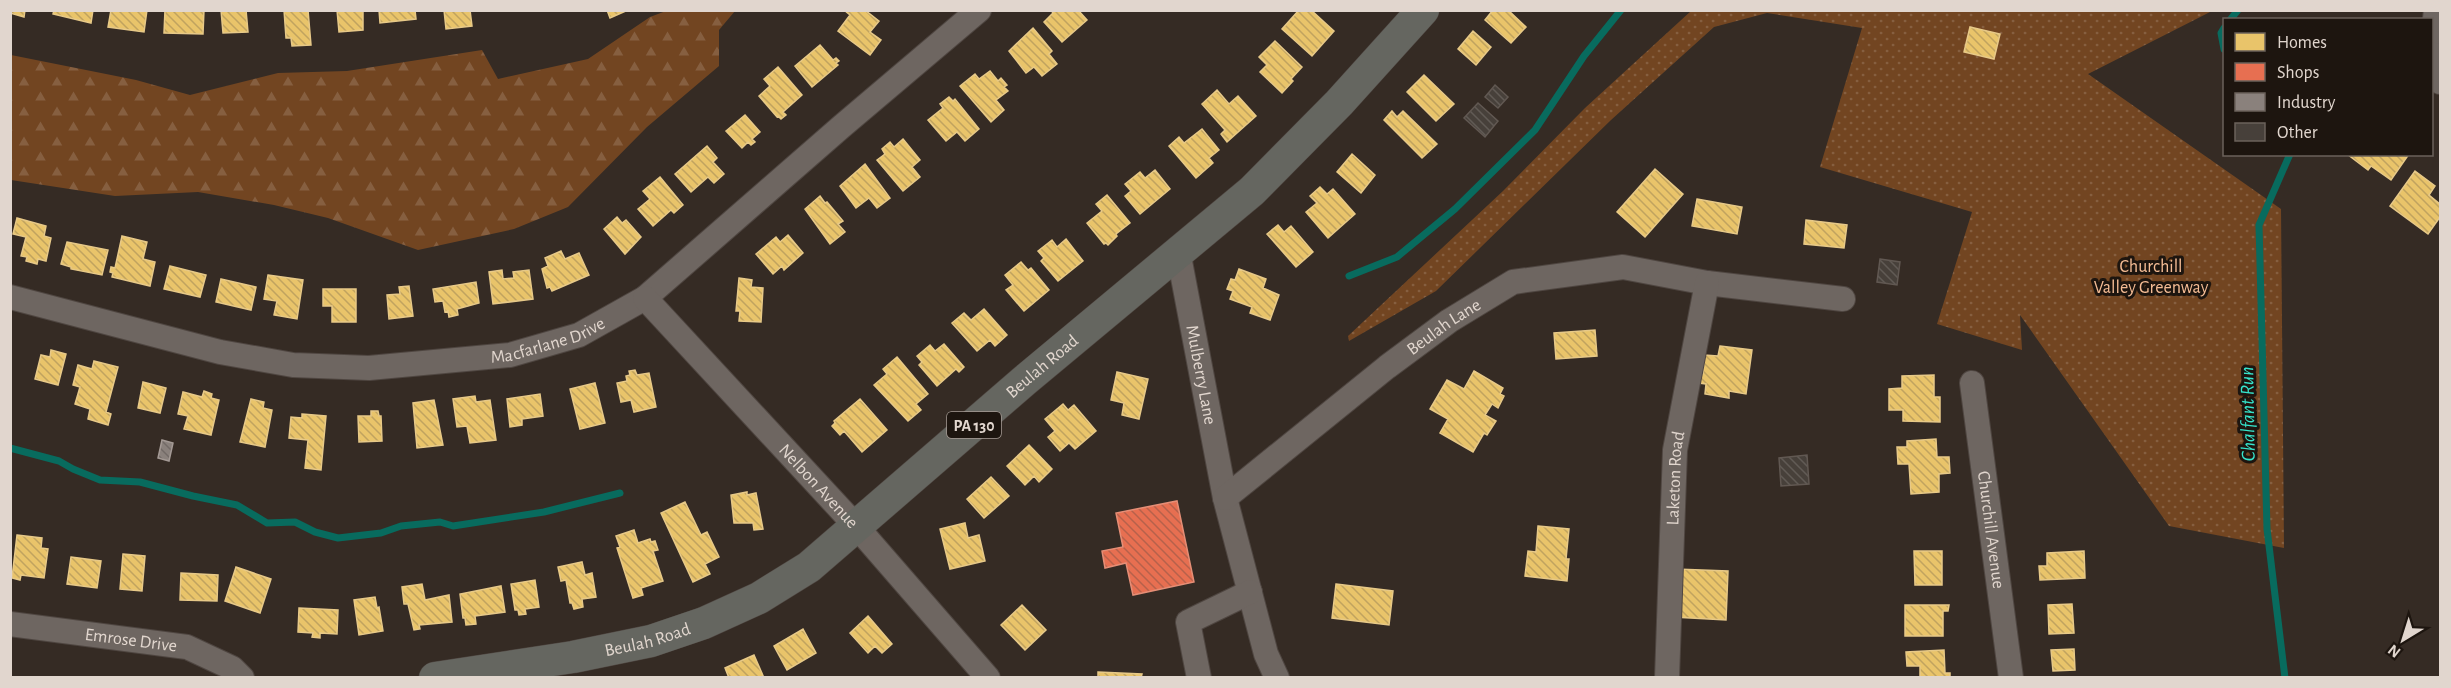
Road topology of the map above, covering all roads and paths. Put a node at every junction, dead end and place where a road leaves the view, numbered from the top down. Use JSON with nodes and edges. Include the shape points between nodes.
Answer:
{"nodes":[{"id":1,"x":979,"y":10,"type":"edge"},
{"id":2,"x":1423,"y":10,"type":"edge"},
{"id":3,"x":2436,"y":10,"type":"edge"},
{"id":4,"x":2433,"y":36,"type":"edge"},
{"id":5,"x":2433,"y":58,"type":"edge"},
{"id":6,"x":2440,"y":82,"type":"edge"},
{"id":7,"x":1179,"y":251,"type":"junction"},
{"id":8,"x":1707,"y":284,"type":"junction"},
{"id":9,"x":10,"y":297,"type":"edge"},
{"id":10,"x":645,"y":298,"type":"junction"},
{"id":11,"x":1843,"y":299,"type":"dead end"},
{"id":12,"x":1972,"y":383,"type":"dead end"},
{"id":13,"x":1225,"y":498,"type":"junction"},
{"id":14,"x":856,"y":526,"type":"junction"},
{"id":15,"x":1250,"y":592,"type":"junction"},
{"id":16,"x":10,"y":624,"type":"edge"},
{"id":17,"x":242,"y":678,"type":"edge"},
{"id":18,"x":435,"y":678,"type":"edge"},
{"id":19,"x":988,"y":678,"type":"edge"},
{"id":20,"x":1199,"y":678,"type":"edge"},
{"id":21,"x":1277,"y":678,"type":"edge"},
{"id":22,"x":1667,"y":678,"type":"edge"},
{"id":23,"x":2011,"y":678,"type":"edge"}],
"edges":[{"from":1,"to":10,"type":"street","name":"Macfarlane Drive"},
{"from":2,"to":7,"type":"main road","name":"Beulah Road","number":"PA 130","via":[[1339,103],[1252,190]]},
{"from":3,"to":4,"type":"street"},
{"from":5,"to":6,"type":"street"},
{"from":7,"to":13,"type":"street","name":"Mulberry Lane"},
{"from":7,"to":14,"type":"main road","name":"Beulah Road","number":"PA 130"},
{"from":8,"to":11,"type":"street","name":"Beulah Lane"},
{"from":8,"to":13,"type":"street","name":"Beulah Lane","via":[[1623,267],[1514,282],[1449,321]]},
{"from":8,"to":22,"type":"street","name":"Laketon Road","via":[[1675,450]]},
{"from":9,"to":10,"type":"street","name":"Macfarlane Drive","via":[[220,352],[293,365],[369,368],[510,355],[579,335]]},
{"from":10,"to":14,"type":"street","name":"Nelbon Avenue"},
{"from":12,"to":23,"type":"street","name":"Churchill Avenue"},
{"from":13,"to":15,"type":"street"},
{"from":14,"to":18,"type":"main road","name":"Beulah Road","number":"PA 130","via":[[809,567],[759,598],[704,623],[651,641]]},
{"from":14,"to":19,"type":"street","name":"Nelbon Avenue"},
{"from":15,"to":20,"type":"street","via":[[1188,622]]},
{"from":15,"to":21,"type":"street","via":[[1266,654]]},
{"from":16,"to":17,"type":"street","name":"Emrose Drive","via":[[187,647],[232,668]]}]}
